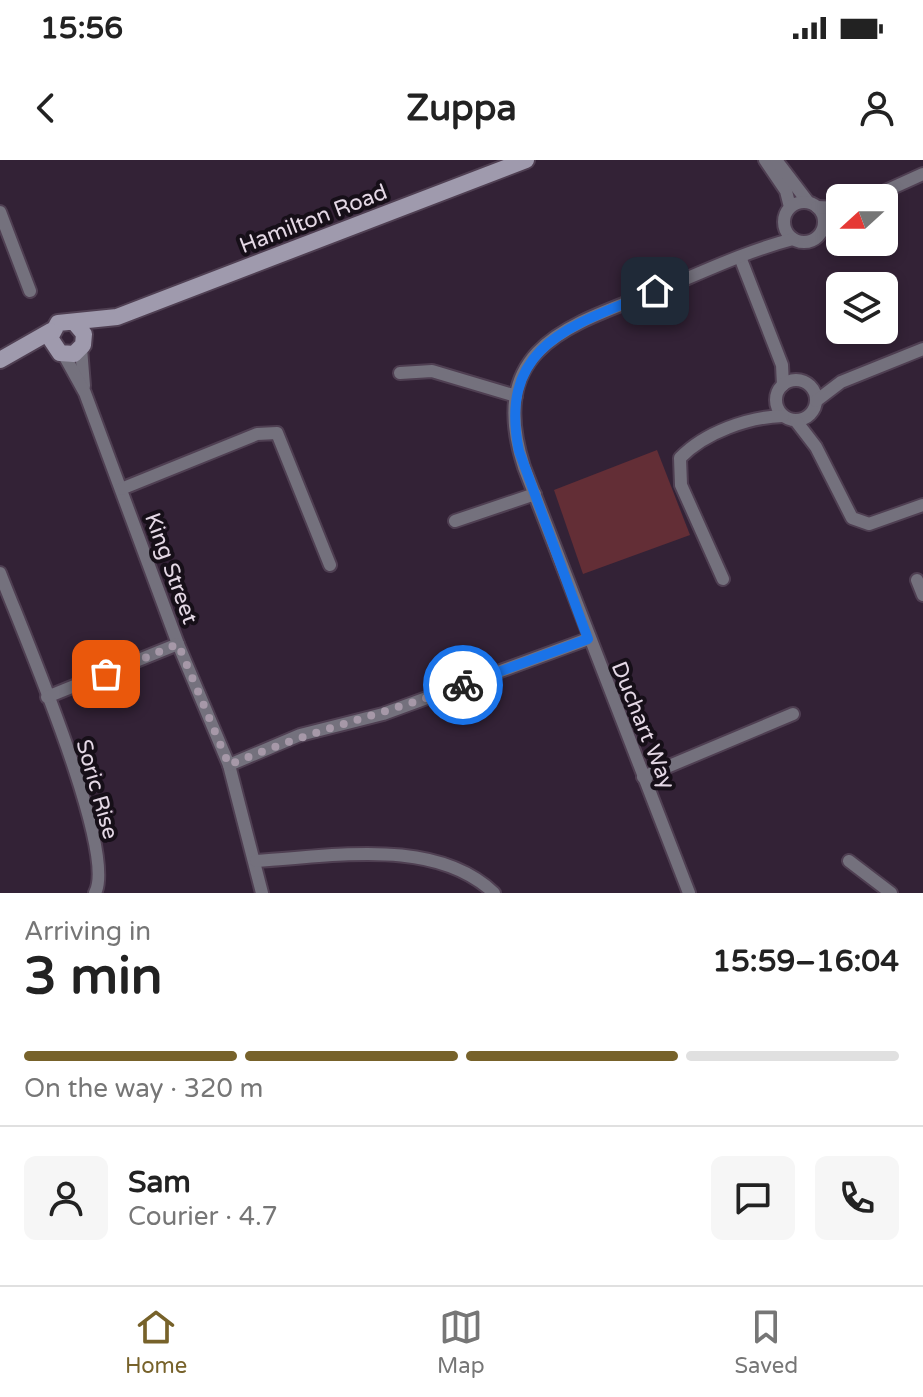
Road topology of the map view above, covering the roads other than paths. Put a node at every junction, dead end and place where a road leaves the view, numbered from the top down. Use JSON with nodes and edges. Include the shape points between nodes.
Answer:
{"nodes":[{"id":1,"x":526,"y":160,"type":"edge"},
{"id":2,"x":765,"y":160,"type":"edge"},
{"id":3,"x":776,"y":160,"type":"edge"},
{"id":4,"x":923,"y":174,"type":"edge"},
{"id":5,"x":898,"y":185,"type":"edge"},
{"id":6,"x":812,"y":205,"type":"junction"},
{"id":7,"x":790,"y":207,"type":"junction"},
{"id":8,"x":826,"y":208,"type":"edge"},
{"id":9,"x":0,"y":212,"type":"edge"},
{"id":10,"x":783,"y":223,"type":"junction"},
{"id":11,"x":826,"y":223,"type":"edge"},
{"id":12,"x":823,"y":226,"type":"junction"},
{"id":13,"x":793,"y":239,"type":"junction"},
{"id":14,"x":759,"y":248,"type":"junction"},
{"id":15,"x":740,"y":257,"type":"junction"},
{"id":16,"x":30,"y":291,"type":"dead end"},
{"id":17,"x":117,"y":317,"type":"junction"},
{"id":18,"x":74,"y":322,"type":"junction"},
{"id":19,"x":51,"y":331,"type":"junction"},
{"id":20,"x":82,"y":346,"type":"junction"},
{"id":21,"x":923,"y":349,"type":"edge"},
{"id":22,"x":60,"y":353,"type":"junction"},
{"id":23,"x":6,"y":358,"type":"edge"},
{"id":24,"x":782,"y":365,"type":"junction"},
{"id":25,"x":400,"y":373,"type":"dead end"},
{"id":26,"x":804,"y":382,"type":"junction"},
{"id":27,"x":841,"y":382,"type":"junction"},
{"id":28,"x":783,"y":385,"type":"junction"},
{"id":29,"x":85,"y":393,"type":"junction"},
{"id":30,"x":516,"y":396,"type":"junction"},
{"id":31,"x":775,"y":398,"type":"junction"},
{"id":32,"x":814,"y":408,"type":"junction"},
{"id":33,"x":783,"y":416,"type":"junction"},
{"id":34,"x":756,"y":417,"type":"junction"},
{"id":35,"x":796,"y":421,"type":"junction"},
{"id":36,"x":816,"y":447,"type":"junction"},
{"id":37,"x":121,"y":489,"type":"junction"},
{"id":38,"x":535,"y":494,"type":"junction"},
{"id":39,"x":923,"y":505,"type":"edge"},
{"id":40,"x":455,"y":521,"type":"dead end"},
{"id":41,"x":330,"y":565,"type":"dead end"},
{"id":42,"x":0,"y":573,"type":"edge"},
{"id":43,"x":723,"y":579,"type":"dead end"},
{"id":44,"x":917,"y":580,"type":"dead end"},
{"id":45,"x":923,"y":595,"type":"edge"},
{"id":46,"x":588,"y":639,"type":"junction"},
{"id":47,"x":178,"y":644,"type":"junction"},
{"id":48,"x":47,"y":697,"type":"junction"},
{"id":49,"x":793,"y":714,"type":"dead end"},
{"id":50,"x":229,"y":765,"type":"junction"},
{"id":51,"x":643,"y":777,"type":"junction"},
{"id":52,"x":256,"y":861,"type":"junction"},
{"id":53,"x":849,"y":861,"type":"dead end"},
{"id":54,"x":95,"y":893,"type":"edge"},
{"id":55,"x":262,"y":893,"type":"edge"},
{"id":56,"x":494,"y":893,"type":"edge"},
{"id":57,"x":689,"y":893,"type":"edge"},
{"id":58,"x":891,"y":893,"type":"edge"}],
"edges":[{"from":1,"to":17,"type":"main road","name":"Hamilton Road"},
{"from":2,"to":7,"type":"street"},
{"from":3,"to":6,"type":"street"},
{"from":4,"to":5,"type":"street"},
{"from":6,"to":7,"type":"street"},
{"from":6,"to":8,"type":"street"},
{"from":6,"to":12,"type":"street"},
{"from":7,"to":10,"type":"street"},
{"from":9,"to":16,"type":"street"},
{"from":10,"to":13,"type":"street"},
{"from":10,"to":14,"type":"street","name":"Duchart Way"},
{"from":11,"to":12,"type":"street"},
{"from":12,"to":13,"type":"street","via":[[812,241]]},
{"from":13,"to":14,"type":"street","name":"Duchart Way"},
{"from":14,"to":15,"type":"street","name":"Duchart Way"},
{"from":15,"to":24,"type":"street"},
{"from":15,"to":30,"type":"street","name":"Duchart Way","via":[[557,333],[528,366]]},
{"from":17,"to":18,"type":"main road","name":"Hamilton Road"},
{"from":17,"to":20,"type":"main road","name":"Hamilton Road"},
{"from":18,"to":19,"type":"main road","via":[[63,321]]},
{"from":18,"to":20,"type":"main road","via":[[82,329]]},
{"from":19,"to":22,"type":"main road","via":[[50,342]]},
{"from":19,"to":23,"type":"main road"},
{"from":20,"to":22,"type":"main road"},
{"from":20,"to":29,"type":"street","name":"King Street"},
{"from":21,"to":27,"type":"street"},
{"from":22,"to":23,"type":"main road"},
{"from":22,"to":29,"type":"street","name":"King Street"},
{"from":24,"to":26,"type":"street"},
{"from":24,"to":28,"type":"street"},
{"from":25,"to":30,"type":"street","via":[[432,371]]},
{"from":26,"to":27,"type":"street"},
{"from":26,"to":28,"type":"street"},
{"from":26,"to":32,"type":"street"},
{"from":27,"to":32,"type":"street"},
{"from":28,"to":31,"type":"street"},
{"from":29,"to":37,"type":"street","name":"King Street"},
{"from":30,"to":38,"type":"street","name":"Duchart Way","via":[[516,436]]},
{"from":31,"to":33,"type":"street"},
{"from":31,"to":34,"type":"street"},
{"from":32,"to":35,"type":"street"},
{"from":32,"to":36,"type":"street"},
{"from":33,"to":34,"type":"street"},
{"from":33,"to":35,"type":"street"},
{"from":34,"to":43,"type":"street","via":[[686,452],[678,466],[681,485]]},
{"from":35,"to":36,"type":"street"},
{"from":36,"to":39,"type":"street","via":[[852,518],[869,524]]},
{"from":37,"to":41,"type":"street","via":[[257,434],[277,433]]},
{"from":37,"to":47,"type":"street","name":"King Street"},
{"from":38,"to":40,"type":"street"},
{"from":38,"to":46,"type":"street","name":"Duchart Way"},
{"from":42,"to":48,"type":"street","name":"Soric Rise"},
{"from":44,"to":45,"type":"street"},
{"from":46,"to":50,"type":"street","via":[[383,714],[300,735]]},
{"from":46,"to":51,"type":"street","name":"Duchart Way"},
{"from":47,"to":48,"type":"street"},
{"from":47,"to":50,"type":"street","name":"King Street"},
{"from":48,"to":54,"type":"street","name":"Soric Rise","via":[[81,786],[100,874]]},
{"from":49,"to":51,"type":"street"},
{"from":50,"to":52,"type":"street","name":"King Street"},
{"from":51,"to":57,"type":"street","name":"Duchart Way"},
{"from":52,"to":55,"type":"street","name":"King Street"},
{"from":52,"to":56,"type":"street","via":[[378,855],[416,859],[470,875]]},
{"from":53,"to":58,"type":"street"}]}
